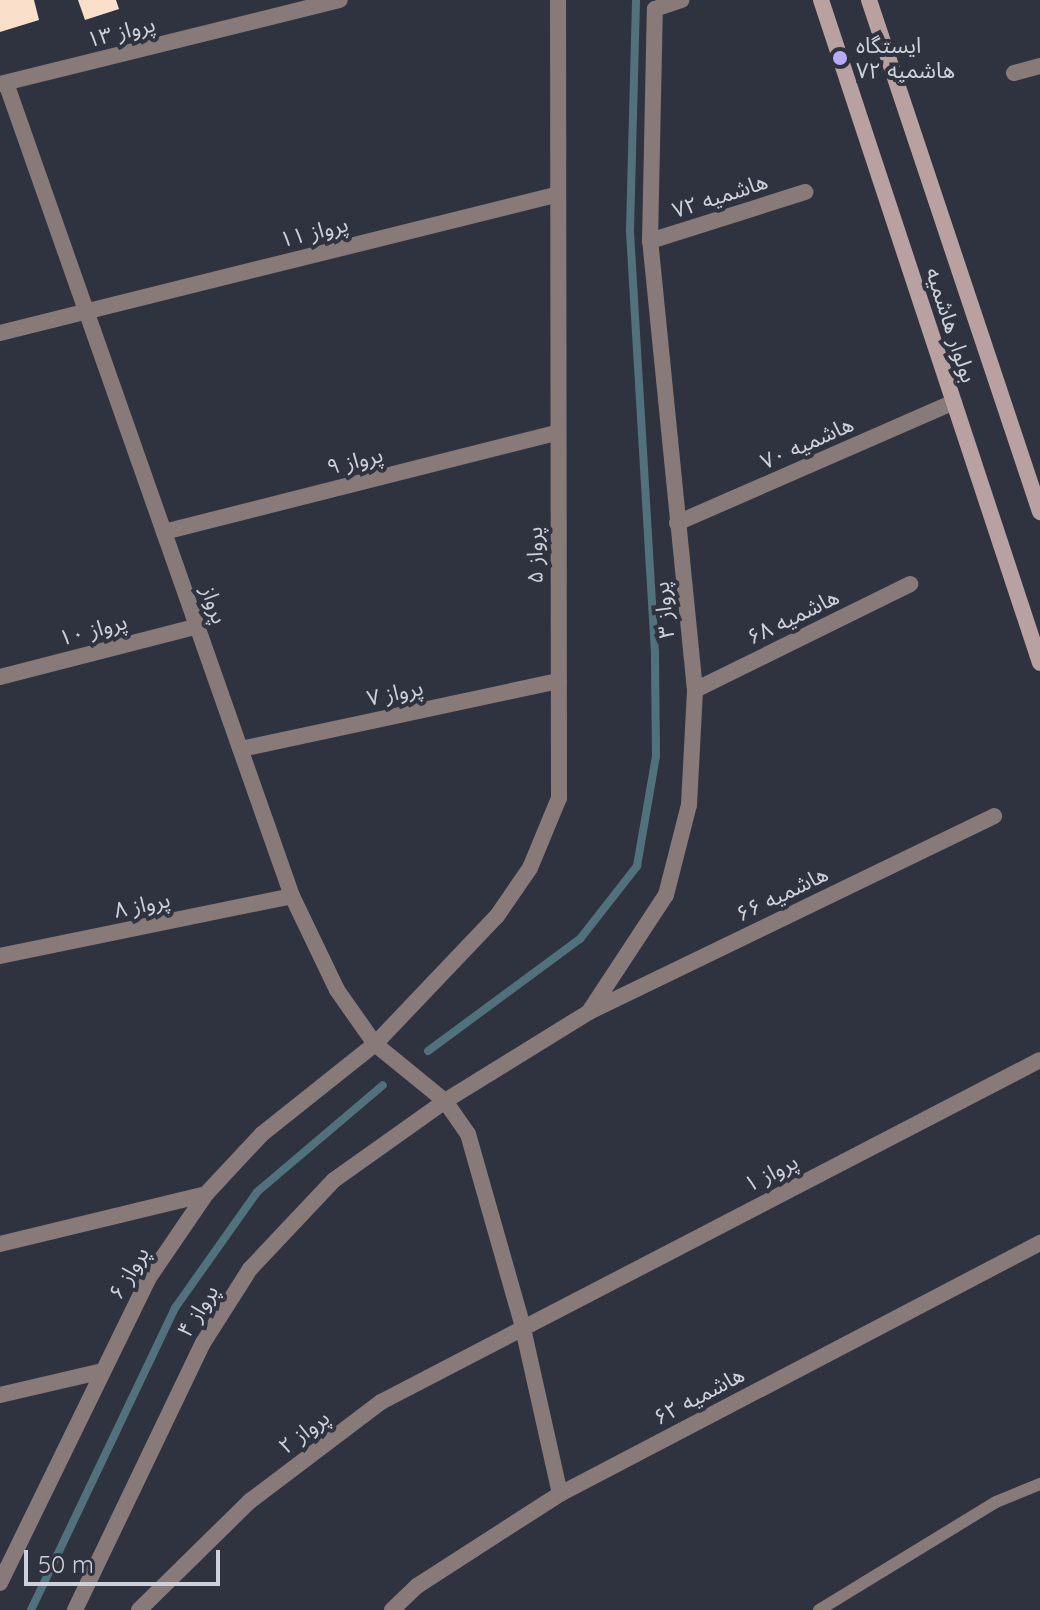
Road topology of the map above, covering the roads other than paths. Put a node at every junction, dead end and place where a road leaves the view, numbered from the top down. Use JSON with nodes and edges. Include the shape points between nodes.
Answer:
{"nodes":[{"id":1,"x":340,"y":0,"type":"edge"},
{"id":2,"x":558,"y":0,"type":"edge"},
{"id":3,"x":681,"y":0,"type":"edge"},
{"id":4,"x":821,"y":0,"type":"edge"},
{"id":5,"x":869,"y":0,"type":"edge"},
{"id":6,"x":1040,"y":66,"type":"edge"},
{"id":7,"x":1014,"y":73,"type":"dead end"},
{"id":8,"x":3,"y":84,"type":"edge"},
{"id":9,"x":805,"y":192,"type":"dead end"},
{"id":10,"x":555,"y":195,"type":"junction"},
{"id":11,"x":650,"y":241,"type":"junction"},
{"id":12,"x":83,"y":312,"type":"junction"},
{"id":13,"x":0,"y":333,"type":"edge"},
{"id":14,"x":954,"y":402,"type":"junction"},
{"id":15,"x":556,"y":433,"type":"junction"},
{"id":16,"x":1040,"y":512,"type":"edge"},
{"id":17,"x":677,"y":523,"type":"junction"},
{"id":18,"x":164,"y":532,"type":"junction"},
{"id":19,"x":910,"y":584,"type":"dead end"},
{"id":20,"x":198,"y":626,"type":"junction"},
{"id":21,"x":1040,"y":663,"type":"edge"},
{"id":22,"x":0,"y":677,"type":"edge"},
{"id":23,"x":559,"y":681,"type":"junction"},
{"id":24,"x":695,"y":690,"type":"junction"},
{"id":25,"x":241,"y":749,"type":"junction"},
{"id":26,"x":994,"y":816,"type":"dead end"},
{"id":27,"x":292,"y":896,"type":"junction"},
{"id":28,"x":0,"y":956,"type":"edge"},
{"id":29,"x":589,"y":1012,"type":"junction"},
{"id":30,"x":375,"y":1044,"type":"junction"},
{"id":31,"x":1040,"y":1060,"type":"edge"},
{"id":32,"x":445,"y":1101,"type":"junction"},
{"id":33,"x":206,"y":1194,"type":"junction"},
{"id":34,"x":1040,"y":1243,"type":"edge"},
{"id":35,"x":0,"y":1244,"type":"edge"},
{"id":36,"x":522,"y":1324,"type":"junction"},
{"id":37,"x":99,"y":1372,"type":"junction"},
{"id":38,"x":0,"y":1395,"type":"edge"},
{"id":39,"x":1040,"y":1484,"type":"edge"},
{"id":40,"x":560,"y":1494,"type":"junction"},
{"id":41,"x":0,"y":1583,"type":"edge"},
{"id":42,"x":75,"y":1610,"type":"edge"},
{"id":43,"x":139,"y":1610,"type":"edge"},
{"id":44,"x":392,"y":1610,"type":"edge"},
{"id":45,"x":819,"y":1610,"type":"edge"}],
"edges":[{"from":1,"to":8,"type":"street","name":"پرواز ۱۳"},
{"from":2,"to":10,"type":"street","name":"پرواز ۵"},
{"from":3,"to":11,"type":"street","name":"پرواز ۳","via":[[655,9]]},
{"from":4,"to":14,"type":"main road","name":"بولوار هاشمیه"},
{"from":5,"to":16,"type":"main road","name":"بولوار هاشمیه"},
{"from":6,"to":7,"type":"street"},
{"from":8,"to":12,"type":"street","name":"پرواز"},
{"from":9,"to":11,"type":"street","name":"هاشمیه ۷۲"},
{"from":10,"to":12,"type":"street","name":"پرواز ۱۱"},
{"from":10,"to":15,"type":"street","name":"پرواز ۵"},
{"from":11,"to":17,"type":"street","name":"پرواز ۳"},
{"from":12,"to":13,"type":"street","name":"پرواز ۱۱"},
{"from":12,"to":18,"type":"street","name":"پرواز"},
{"from":14,"to":17,"type":"street","name":"هاشمیه ۷۰"},
{"from":14,"to":21,"type":"main road","name":"بولوار هاشمیه"},
{"from":15,"to":18,"type":"street","name":"پرواز ۹"},
{"from":15,"to":23,"type":"street","name":"پرواز ۵"},
{"from":17,"to":24,"type":"street","name":"پرواز ۳"},
{"from":18,"to":20,"type":"street","name":"پرواز"},
{"from":19,"to":24,"type":"street","name":"هاشمیه ۶۸"},
{"from":20,"to":22,"type":"street","name":"پرواز ۱۰"},
{"from":20,"to":25,"type":"street","name":"پرواز"},
{"from":23,"to":25,"type":"street","name":"پرواز ۷"},
{"from":23,"to":30,"type":"street","name":"پرواز ۵","via":[[559,798],[530,868],[497,916]]},
{"from":24,"to":29,"type":"street","name":"پرواز ۳","via":[[689,805],[666,895]]},
{"from":25,"to":27,"type":"street","name":"پرواز"},
{"from":26,"to":29,"type":"street","name":"هاشمیه ۶۶"},
{"from":27,"to":28,"type":"street","name":"پرواز ۸"},
{"from":27,"to":30,"type":"street","name":"پرواز","via":[[337,990]]},
{"from":29,"to":32,"type":"street","name":"پرواز ۳"},
{"from":30,"to":32,"type":"street","name":"پرواز"},
{"from":30,"to":33,"type":"street","name":"پرواز ۶","via":[[262,1134]]},
{"from":31,"to":36,"type":"street","name":"پرواز ۱"},
{"from":32,"to":36,"type":"street","name":"پرواز","via":[[468,1134]]},
{"from":32,"to":42,"type":"street","name":"پرواز ۴","via":[[334,1180],[250,1269],[203,1343]]},
{"from":33,"to":35,"type":"street"},
{"from":33,"to":37,"type":"street","name":"پرواز ۶","via":[[148,1279]]},
{"from":34,"to":40,"type":"street","name":"هاشمیه ۶۲"},
{"from":36,"to":40,"type":"street","name":"پرواز"},
{"from":36,"to":43,"type":"street","name":"پرواز ۲","via":[[381,1402],[250,1501]]},
{"from":37,"to":38,"type":"street"},
{"from":37,"to":41,"type":"street","name":"پرواز ۶"},
{"from":39,"to":45,"type":"lane","via":[[996,1502]]},
{"from":40,"to":44,"type":"street","name":"هاشمیه ۶۲","via":[[417,1586]]}]}
